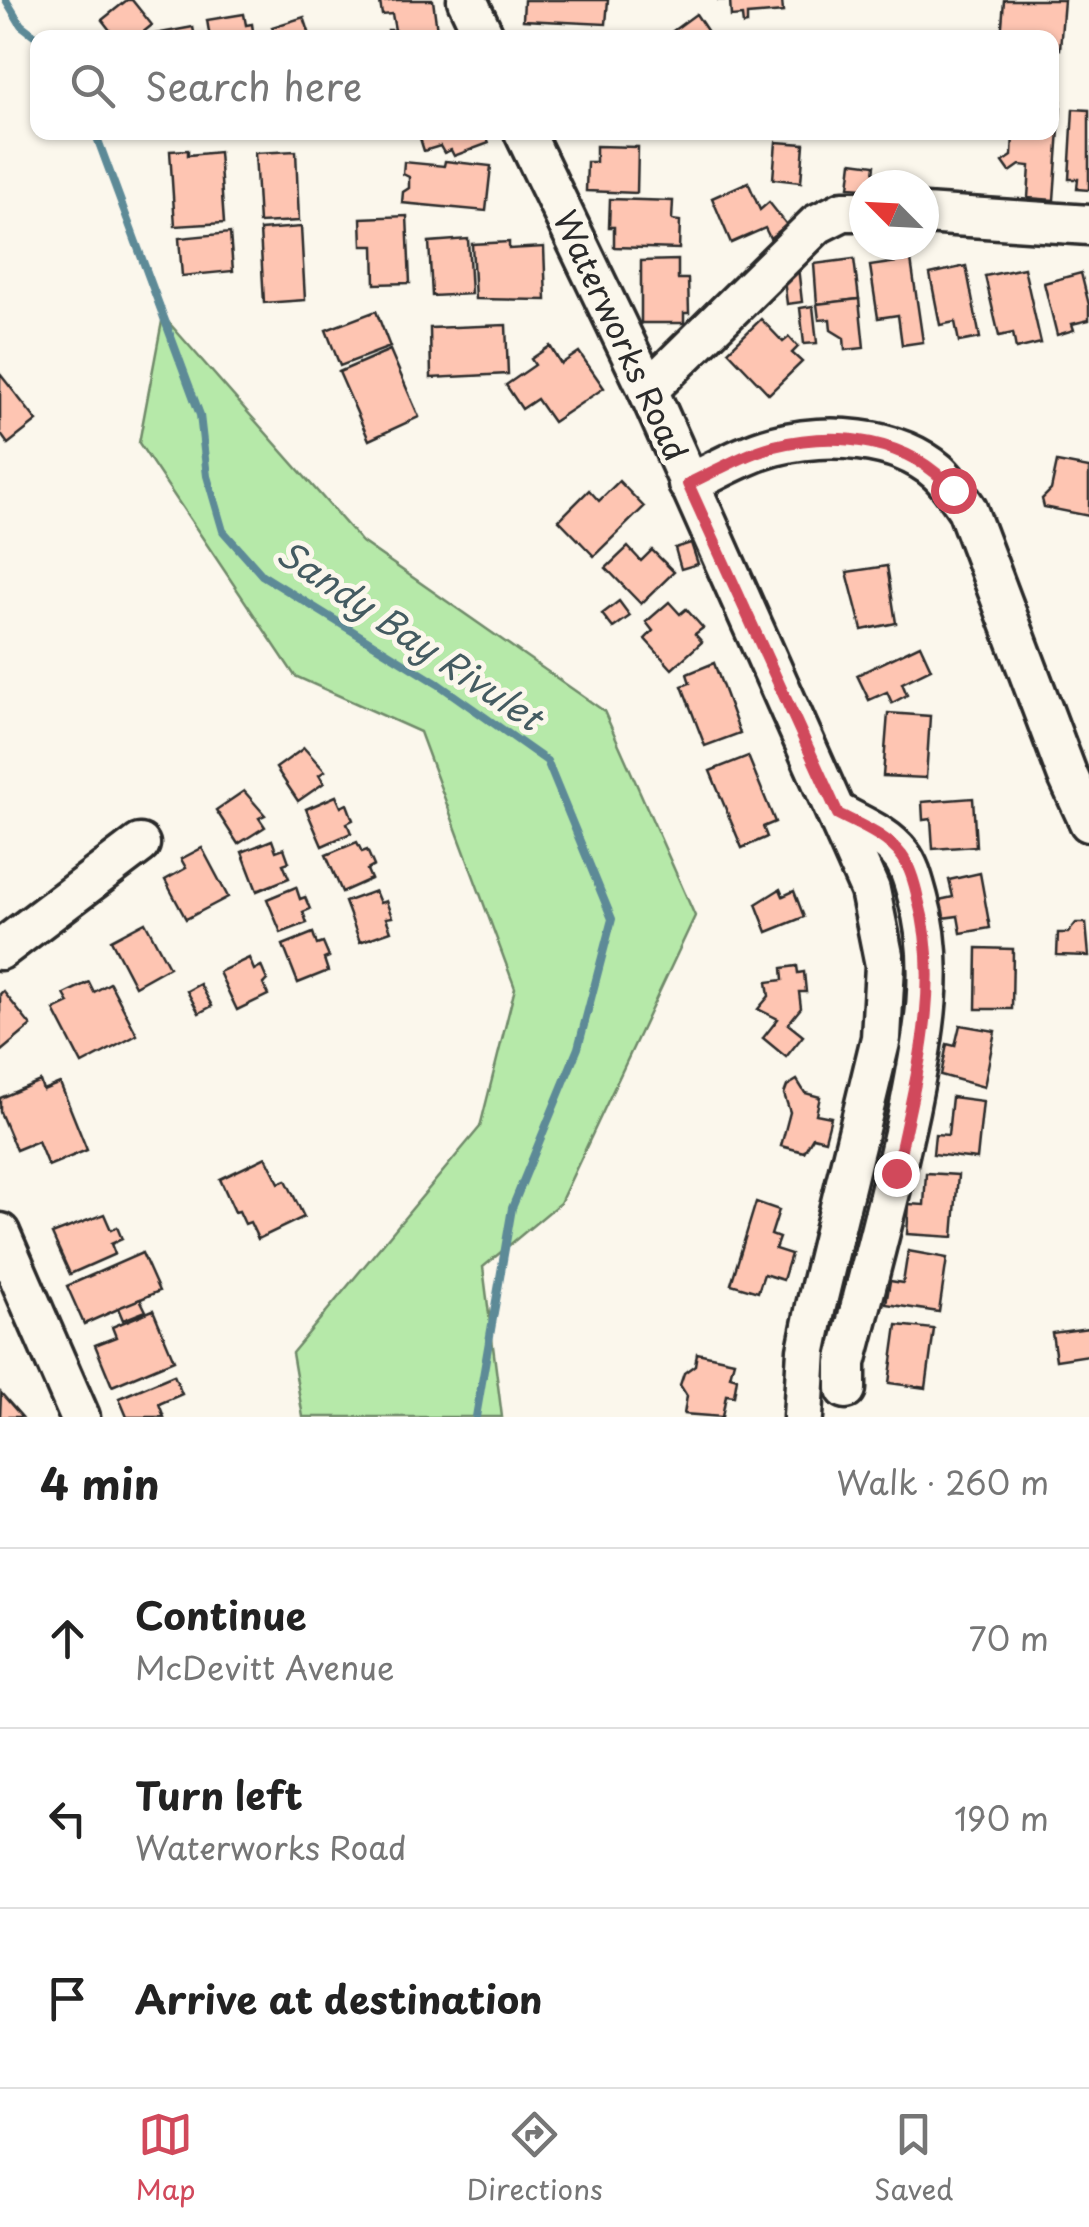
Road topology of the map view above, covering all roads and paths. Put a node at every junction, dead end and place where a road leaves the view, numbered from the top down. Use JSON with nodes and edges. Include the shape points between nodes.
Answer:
{"nodes":[{"id":1,"x":467,"y":0,"type":"edge"},
{"id":2,"x":481,"y":30,"type":"edge"},
{"id":3,"x":528,"y":140,"type":"edge"},
{"id":4,"x":849,"y":211,"type":"edge"},
{"id":5,"x":939,"y":215,"type":"edge"},
{"id":6,"x":1089,"y":225,"type":"edge"},
{"id":7,"x":648,"y":390,"type":"junction"},
{"id":8,"x":688,"y":484,"type":"junction"},
{"id":9,"x":838,"y":814,"type":"junction"},
{"id":10,"x":1089,"y":822,"type":"edge"},
{"id":11,"x":140,"y":844,"type":"dead end"},
{"id":12,"x":0,"y":950,"type":"edge"},
{"id":13,"x":0,"y":1233,"type":"edge"},
{"id":14,"x":846,"y":1389,"type":"dead end"},
{"id":15,"x":80,"y":1417,"type":"edge"},
{"id":16,"x":803,"y":1417,"type":"edge"}],
"edges":[{"from":1,"to":2,"type":"street"},
{"from":3,"to":7,"type":"street","name":"Waterworks Road"},
{"from":4,"to":7,"type":"street","via":[[804,234]]},
{"from":5,"to":6,"type":"street"},
{"from":7,"to":8,"type":"street","name":"Waterworks Road"},
{"from":8,"to":9,"type":"street","name":"Waterworks Road"},
{"from":8,"to":10,"type":"street","via":[[772,446],[803,441],[894,448],[938,472],[967,508]]},
{"from":9,"to":14,"type":"street","via":[[902,856],[924,917],[928,951],[924,1034],[846,1363]]},
{"from":9,"to":16,"type":"street","name":"Waterworks Road","via":[[870,890],[885,1001],[882,1038],[807,1350]]},
{"from":11,"to":12,"type":"street"},
{"from":13,"to":15,"type":"street"}]}
